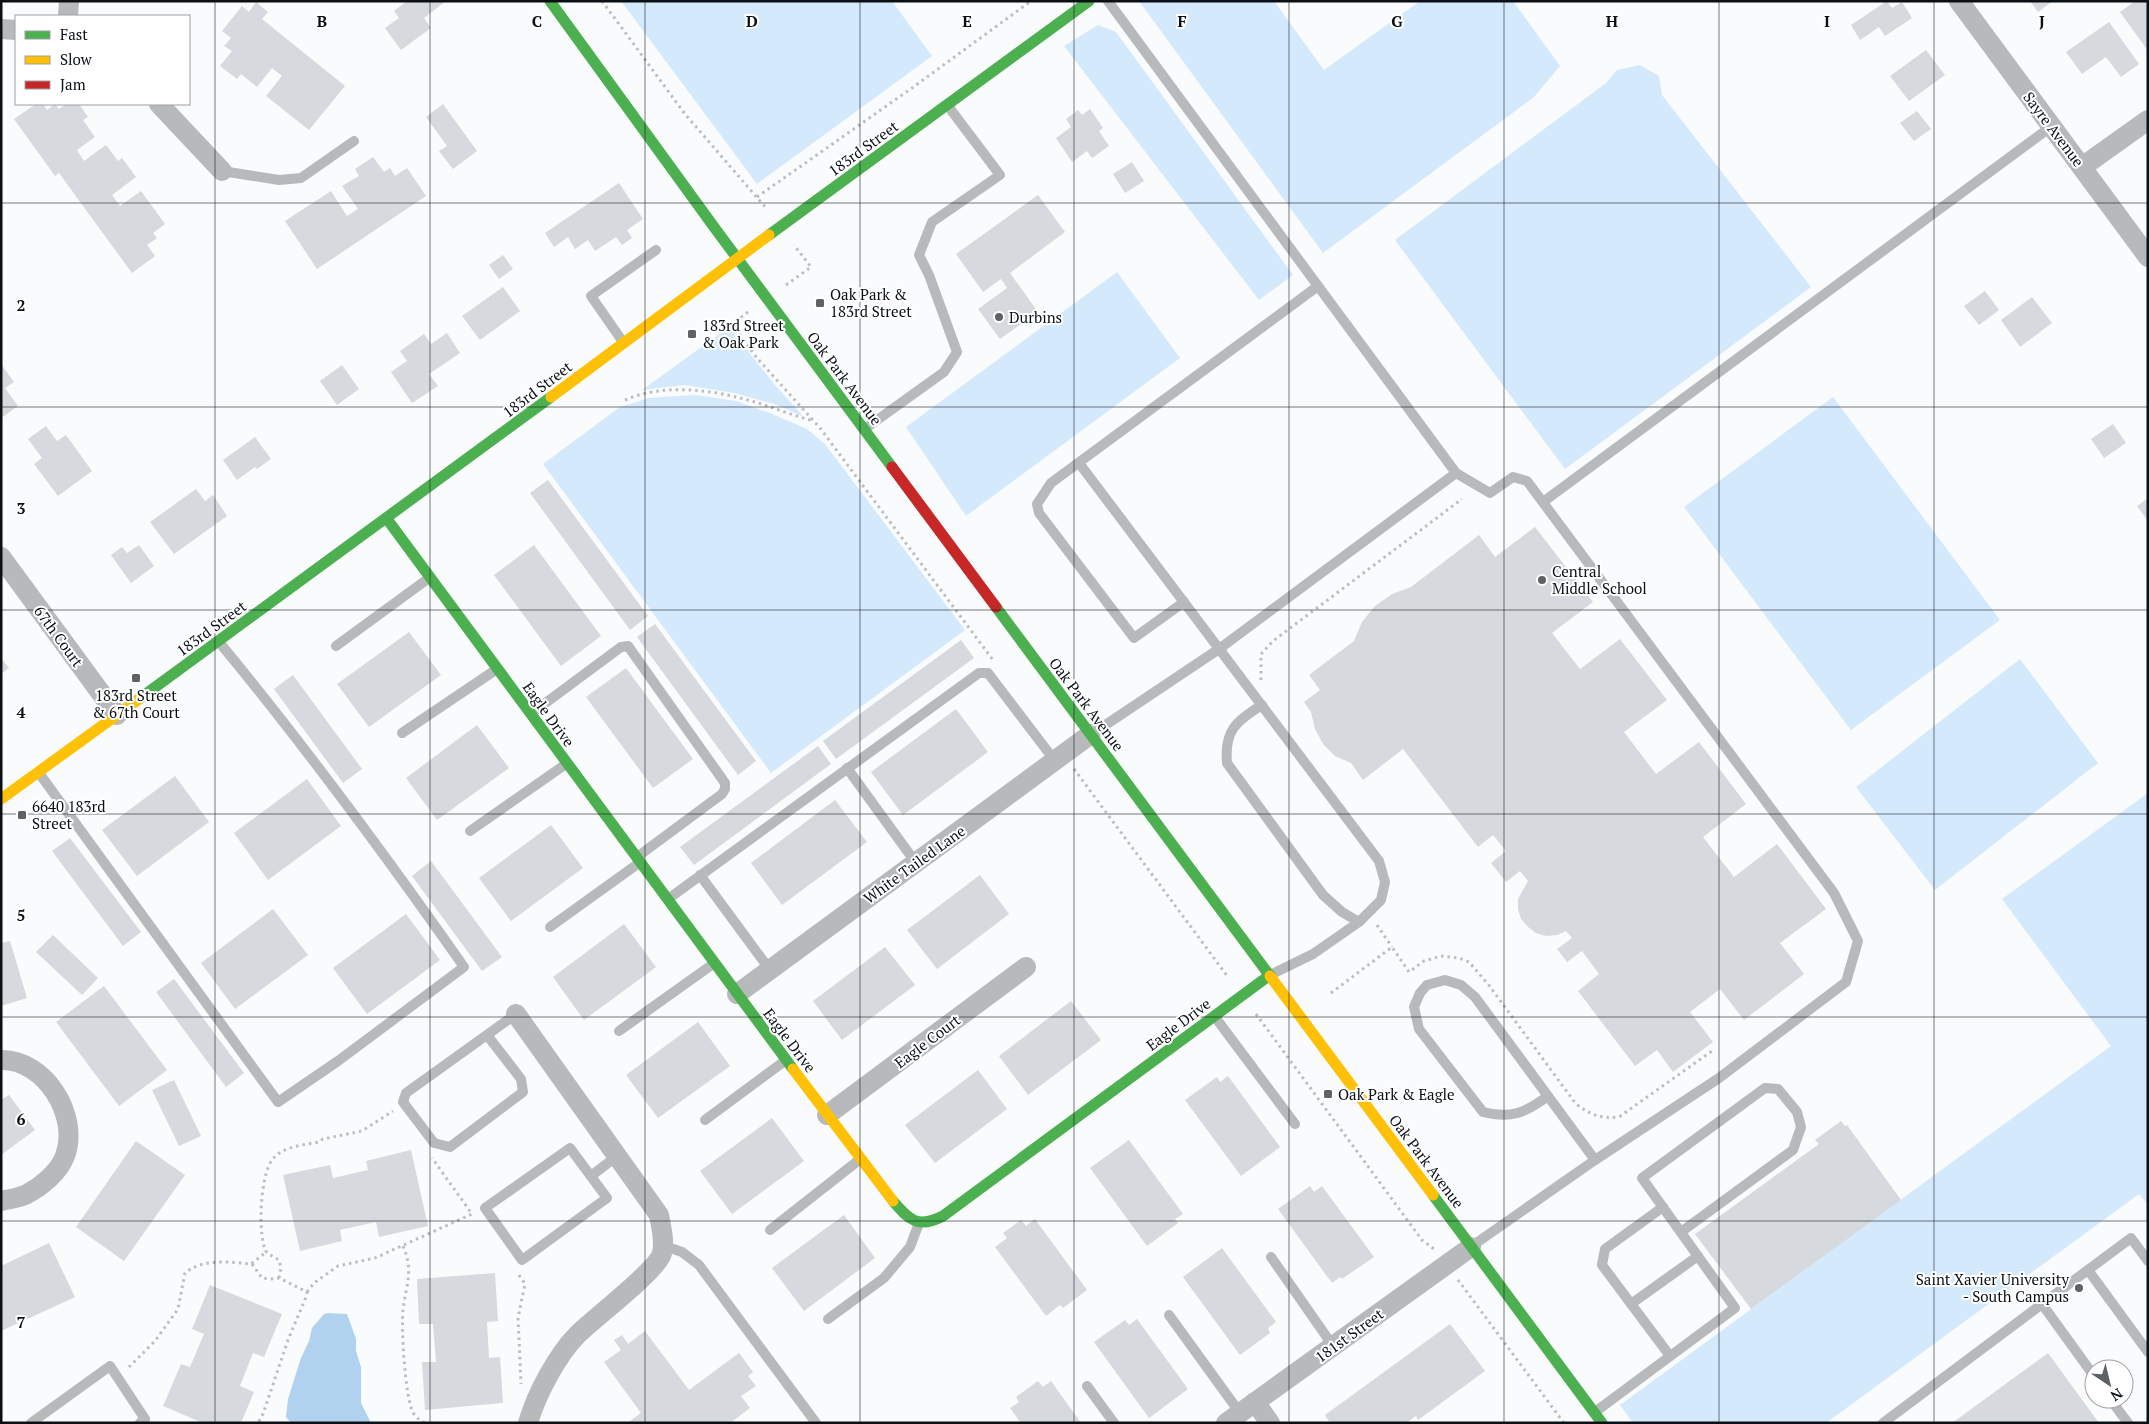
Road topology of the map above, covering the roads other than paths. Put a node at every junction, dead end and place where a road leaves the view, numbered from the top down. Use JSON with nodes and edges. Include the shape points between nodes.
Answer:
{"nodes":[{"id":1,"x":69,"y":1,"type":"edge"},
{"id":2,"x":550,"y":1,"type":"edge"},
{"id":3,"x":1089,"y":1,"type":"edge"},
{"id":4,"x":1108,"y":1,"type":"edge"},
{"id":5,"x":1959,"y":1,"type":"edge"},
{"id":6,"x":68,"y":15,"type":"edge"},
{"id":7,"x":1,"y":29,"type":"edge"},
{"id":8,"x":15,"y":30,"type":"edge"},
{"id":9,"x":160,"y":105,"type":"edge"},
{"id":10,"x":948,"y":105,"type":"junction"},
{"id":11,"x":2148,"y":120,"type":"edge"},
{"id":12,"x":2052,"y":126,"type":"junction"},
{"id":13,"x":354,"y":141,"type":"dead end"},
{"id":14,"x":2082,"y":167,"type":"junction"},
{"id":15,"x":222,"y":172,"type":"joint"},
{"id":16,"x":656,"y":250,"type":"dead end"},
{"id":17,"x":2148,"y":257,"type":"edge"},
{"id":18,"x":738,"y":258,"type":"junction"},
{"id":19,"x":1318,"y":286,"type":"junction"},
{"id":20,"x":624,"y":343,"type":"junction"},
{"id":21,"x":864,"y":429,"type":"junction"},
{"id":22,"x":1079,"y":463,"type":"junction"},
{"id":23,"x":1456,"y":473,"type":"junction"},
{"id":24,"x":1543,"y":502,"type":"junction"},
{"id":25,"x":387,"y":519,"type":"junction"},
{"id":26,"x":1,"y":557,"type":"edge"},
{"id":27,"x":430,"y":577,"type":"junction"},
{"id":28,"x":1184,"y":602,"type":"junction"},
{"id":29,"x":218,"y":641,"type":"junction"},
{"id":30,"x":336,"y":646,"type":"dead end"},
{"id":31,"x":1219,"y":648,"type":"junction"},
{"id":32,"x":497,"y":669,"type":"junction"},
{"id":33,"x":1262,"y":705,"type":"junction"},
{"id":34,"x":530,"y":714,"type":"junction"},
{"id":35,"x":117,"y":715,"type":"junction"},
{"id":36,"x":402,"y":733,"type":"dead end"},
{"id":37,"x":1091,"y":734,"type":"junction"},
{"id":38,"x":1059,"y":758,"type":"junction"},
{"id":39,"x":567,"y":763,"type":"junction"},
{"id":40,"x":847,"y":768,"type":"junction"},
{"id":41,"x":38,"y":772,"type":"junction"},
{"id":42,"x":1,"y":799,"type":"edge"},
{"id":43,"x":470,"y":831,"type":"dead end"},
{"id":44,"x":638,"y":860,"type":"junction"},
{"id":45,"x":916,"y":863,"type":"junction"},
{"id":46,"x":700,"y":875,"type":"junction"},
{"id":47,"x":667,"y":900,"type":"junction"},
{"id":48,"x":1359,"y":922,"type":"junction"},
{"id":49,"x":550,"y":927,"type":"dead end"},
{"id":50,"x":714,"y":964,"type":"junction"},
{"id":51,"x":1026,"y":967,"type":"dead end"},
{"id":52,"x":770,"y":970,"type":"junction"},
{"id":53,"x":1270,"y":975,"type":"junction"},
{"id":54,"x":737,"y":994,"type":"junction"},
{"id":55,"x":516,"y":1014,"type":"joint"},
{"id":56,"x":1214,"y":1016,"type":"junction"},
{"id":57,"x":619,"y":1031,"type":"dead end"},
{"id":58,"x":488,"y":1035,"type":"junction"},
{"id":59,"x":1,"y":1060,"type":"edge"},
{"id":60,"x":787,"y":1060,"type":"junction"},
{"id":61,"x":1548,"y":1096,"type":"junction"},
{"id":62,"x":827,"y":1115,"type":"junction"},
{"id":63,"x":705,"y":1120,"type":"dead end"},
{"id":64,"x":1295,"y":1124,"type":"dead end"},
{"id":65,"x":617,"y":1156,"type":"junction"},
{"id":66,"x":860,"y":1159,"type":"junction"},
{"id":67,"x":1595,"y":1160,"type":"junction"},
{"id":68,"x":591,"y":1176,"type":"junction"},
{"id":69,"x":1,"y":1201,"type":"edge"},
{"id":70,"x":1662,"y":1207,"type":"junction"},
{"id":71,"x":919,"y":1224,"type":"junction"},
{"id":72,"x":770,"y":1230,"type":"dead end"},
{"id":73,"x":1681,"y":1232,"type":"junction"},
{"id":74,"x":662,"y":1245,"type":"junction"},
{"id":75,"x":1471,"y":1247,"type":"junction"},
{"id":76,"x":1698,"y":1256,"type":"junction"},
{"id":77,"x":1271,"y":1258,"type":"dead end"},
{"id":78,"x":2148,"y":1261,"type":"edge"},
{"id":79,"x":2088,"y":1270,"type":"junction"},
{"id":80,"x":1631,"y":1304,"type":"junction"},
{"id":81,"x":2042,"y":1304,"type":"junction"},
{"id":82,"x":1169,"y":1315,"type":"dead end"},
{"id":83,"x":828,"y":1319,"type":"dead end"},
{"id":84,"x":1333,"y":1346,"type":"junction"},
{"id":85,"x":2148,"y":1352,"type":"edge"},
{"id":86,"x":1670,"y":1356,"type":"junction"},
{"id":87,"x":2084,"y":1362,"type":"edge"},
{"id":88,"x":1087,"y":1386,"type":"dead end"},
{"id":89,"x":2118,"y":1409,"type":"edge"},
{"id":90,"x":1240,"y":1413,"type":"edge"},
{"id":91,"x":1594,"y":1413,"type":"junction"},
{"id":92,"x":31,"y":1423,"type":"edge"},
{"id":93,"x":140,"y":1423,"type":"edge"},
{"id":94,"x":528,"y":1423,"type":"edge"},
{"id":95,"x":816,"y":1423,"type":"edge"},
{"id":96,"x":1114,"y":1423,"type":"edge"},
{"id":97,"x":1270,"y":1423,"type":"edge"},
{"id":98,"x":1602,"y":1423,"type":"edge"},
{"id":99,"x":1883,"y":1423,"type":"edge"},
{"id":100,"x":2128,"y":1423,"type":"edge"}],
"edges":[{"from":1,"to":6,"type":"street"},
{"from":2,"to":18,"type":"street","name":"Oak Park Avenue"},
{"from":3,"to":10,"type":"street","name":"183rd Street"},
{"from":4,"to":19,"type":"lane"},
{"from":5,"to":12,"type":"street","name":"Sayre Avenue"},
{"from":7,"to":8,"type":"street"},
{"from":9,"to":15,"type":"street"},
{"from":10,"to":18,"type":"street","name":"183rd Street"},
{"from":10,"to":21,"type":"lane","via":[[1000,175],[932,222],[919,255],[957,352],[944,372]]},
{"from":11,"to":14,"type":"street"},
{"from":12,"to":14,"type":"street","name":"Sayre Avenue"},
{"from":12,"to":24,"type":"lane"},
{"from":13,"to":15,"type":"lane","via":[[301,178],[279,180]]},
{"from":14,"to":17,"type":"street","name":"Sayre Avenue"},
{"from":16,"to":20,"type":"lane","via":[[592,296]]},
{"from":18,"to":20,"type":"street","name":"183rd Street"},
{"from":18,"to":21,"type":"street","name":"Oak Park Avenue"},
{"from":19,"to":22,"type":"lane"},
{"from":19,"to":23,"type":"lane"},
{"from":20,"to":25,"type":"street","name":"183rd Street"},
{"from":21,"to":37,"type":"street","name":"Oak Park Avenue"},
{"from":22,"to":28,"type":"lane"},
{"from":22,"to":28,"type":"lane","via":[[1051,482],[1037,504],[1039,514],[1134,638]]},
{"from":23,"to":24,"type":"lane","via":[[1490,493],[1513,477],[1527,481]]},
{"from":23,"to":31,"type":"lane"},
{"from":24,"to":67,"type":"lane","via":[[1834,893],[1858,941],[1846,982],[1719,1078]]},
{"from":25,"to":27,"type":"street","name":"Eagle Drive"},
{"from":25,"to":29,"type":"street","name":"183rd Street"},
{"from":26,"to":35,"type":"street","name":"67th Court"},
{"from":27,"to":30,"type":"lane"},
{"from":27,"to":32,"type":"street","name":"Eagle Drive"},
{"from":28,"to":31,"type":"lane"},
{"from":29,"to":35,"type":"street","name":"183rd Street"},
{"from":29,"to":41,"type":"lane","via":[[274,708],[388,857],[464,967],[338,1061],[278,1102]]},
{"from":31,"to":33,"type":"lane"},
{"from":31,"to":37,"type":"lane"},
{"from":32,"to":34,"type":"street","name":"Eagle Drive"},
{"from":32,"to":36,"type":"lane"},
{"from":33,"to":48,"type":"lane","via":[[1380,861],[1385,882],[1381,900]]},
{"from":33,"to":48,"type":"lane","via":[[1239,721],[1231,732],[1225,745],[1227,763],[1323,895]]},
{"from":34,"to":39,"type":"street","name":"Eagle Drive"},
{"from":34,"to":44,"type":"lane","via":[[621,647],[628,646],[725,784],[714,800]]},
{"from":35,"to":41,"type":"street","name":"183rd Street"},
{"from":37,"to":38,"type":"street","name":"White Tailed Lane"},
{"from":37,"to":53,"type":"street","name":"Oak Park Avenue"},
{"from":38,"to":40,"type":"lane","via":[[988,673],[979,673]]},
{"from":38,"to":45,"type":"street","name":"White Tailed Lane"},
{"from":39,"to":43,"type":"lane"},
{"from":39,"to":44,"type":"street","name":"Eagle Drive"},
{"from":40,"to":45,"type":"lane"},
{"from":40,"to":46,"type":"lane"},
{"from":41,"to":42,"type":"street","name":"183rd Street"},
{"from":44,"to":47,"type":"street","name":"Eagle Drive"},
{"from":44,"to":49,"type":"lane"},
{"from":45,"to":52,"type":"street","name":"White Tailed Lane"},
{"from":46,"to":47,"type":"lane"},
{"from":46,"to":52,"type":"lane"},
{"from":47,"to":50,"type":"street","name":"Eagle Drive"},
{"from":48,"to":53,"type":"lane","via":[[1313,954]]},
{"from":50,"to":54,"type":"street","name":"Eagle Drive"},
{"from":50,"to":57,"type":"lane"},
{"from":51,"to":62,"type":"street","name":"Eagle Court"},
{"from":52,"to":54,"type":"street","name":"White Tailed Lane"},
{"from":53,"to":56,"type":"street","name":"Eagle Drive"},
{"from":53,"to":75,"type":"street","name":"Oak Park Avenue"},
{"from":54,"to":60,"type":"street","name":"Eagle Drive"},
{"from":55,"to":58,"type":"lane"},
{"from":55,"to":65,"type":"street"},
{"from":56,"to":64,"type":"lane"},
{"from":56,"to":71,"type":"street","name":"Eagle Drive","via":[[948,1213],[935,1222]]},
{"from":58,"to":58,"type":"lane","via":[[406,1093],[403,1102],[434,1144],[450,1147],[523,1092],[521,1079]]},
{"from":59,"to":69,"type":"street","via":[[14,1060],[36,1071],[54,1090],[64,1112],[68,1134],[65,1156],[49,1179],[26,1195]]},
{"from":60,"to":62,"type":"street","name":"Eagle Drive"},
{"from":60,"to":63,"type":"lane"},
{"from":61,"to":61,"type":"lane","via":[[1475,997],[1461,985],[1445,980],[1427,985],[1420,993],[1414,1008],[1418,1030],[1483,1112],[1498,1116],[1519,1114]]},
{"from":61,"to":67,"type":"lane"},
{"from":62,"to":66,"type":"street","name":"Eagle Drive"},
{"from":65,"to":68,"type":"lane"},
{"from":65,"to":74,"type":"street","via":[[659,1215]]},
{"from":66,"to":71,"type":"street","name":"Eagle Drive","via":[[900,1212]]},
{"from":66,"to":72,"type":"lane"},
{"from":67,"to":75,"type":"lane"},
{"from":68,"to":68,"type":"lane","via":[[607,1198],[522,1260],[485,1208],[570,1148]]},
{"from":70,"to":73,"type":"lane"},
{"from":70,"to":73,"type":"lane","via":[[1642,1178],[1765,1088],[1778,1089],[1797,1112],[1801,1127],[1793,1150]]},
{"from":70,"to":80,"type":"lane","via":[[1604,1249],[1602,1265]]},
{"from":71,"to":83,"type":"lane","via":[[910,1247],[884,1278]]},
{"from":73,"to":76,"type":"lane"},
{"from":74,"to":94,"type":"street","via":[[662,1254],[649,1271],[576,1335],[550,1372]]},
{"from":74,"to":95,"type":"lane","via":[[682,1252],[699,1265]]},
{"from":75,"to":84,"type":"street","name":"181st Street"},
{"from":75,"to":91,"type":"street","name":"Oak Park Avenue"},
{"from":76,"to":80,"type":"lane"},
{"from":76,"to":86,"type":"lane","via":[[1735,1308]]},
{"from":77,"to":84,"type":"lane"},
{"from":78,"to":79,"type":"lane","via":[[2131,1238]]},
{"from":79,"to":81,"type":"lane"},
{"from":79,"to":85,"type":"lane"},
{"from":80,"to":86,"type":"lane"},
{"from":81,"to":87,"type":"lane"},
{"from":81,"to":99,"type":"lane"},
{"from":82,"to":90,"type":"lane"},
{"from":84,"to":90,"type":"street","name":"181st Street"},
{"from":86,"to":91,"type":"lane"},
{"from":88,"to":96,"type":"lane"},
{"from":89,"to":100,"type":"lane"},
{"from":90,"to":97,"type":"street"},
{"from":91,"to":98,"type":"street","name":"Oak Park Avenue"},
{"from":92,"to":93,"type":"lane","via":[[110,1366],[145,1419]]}]}
